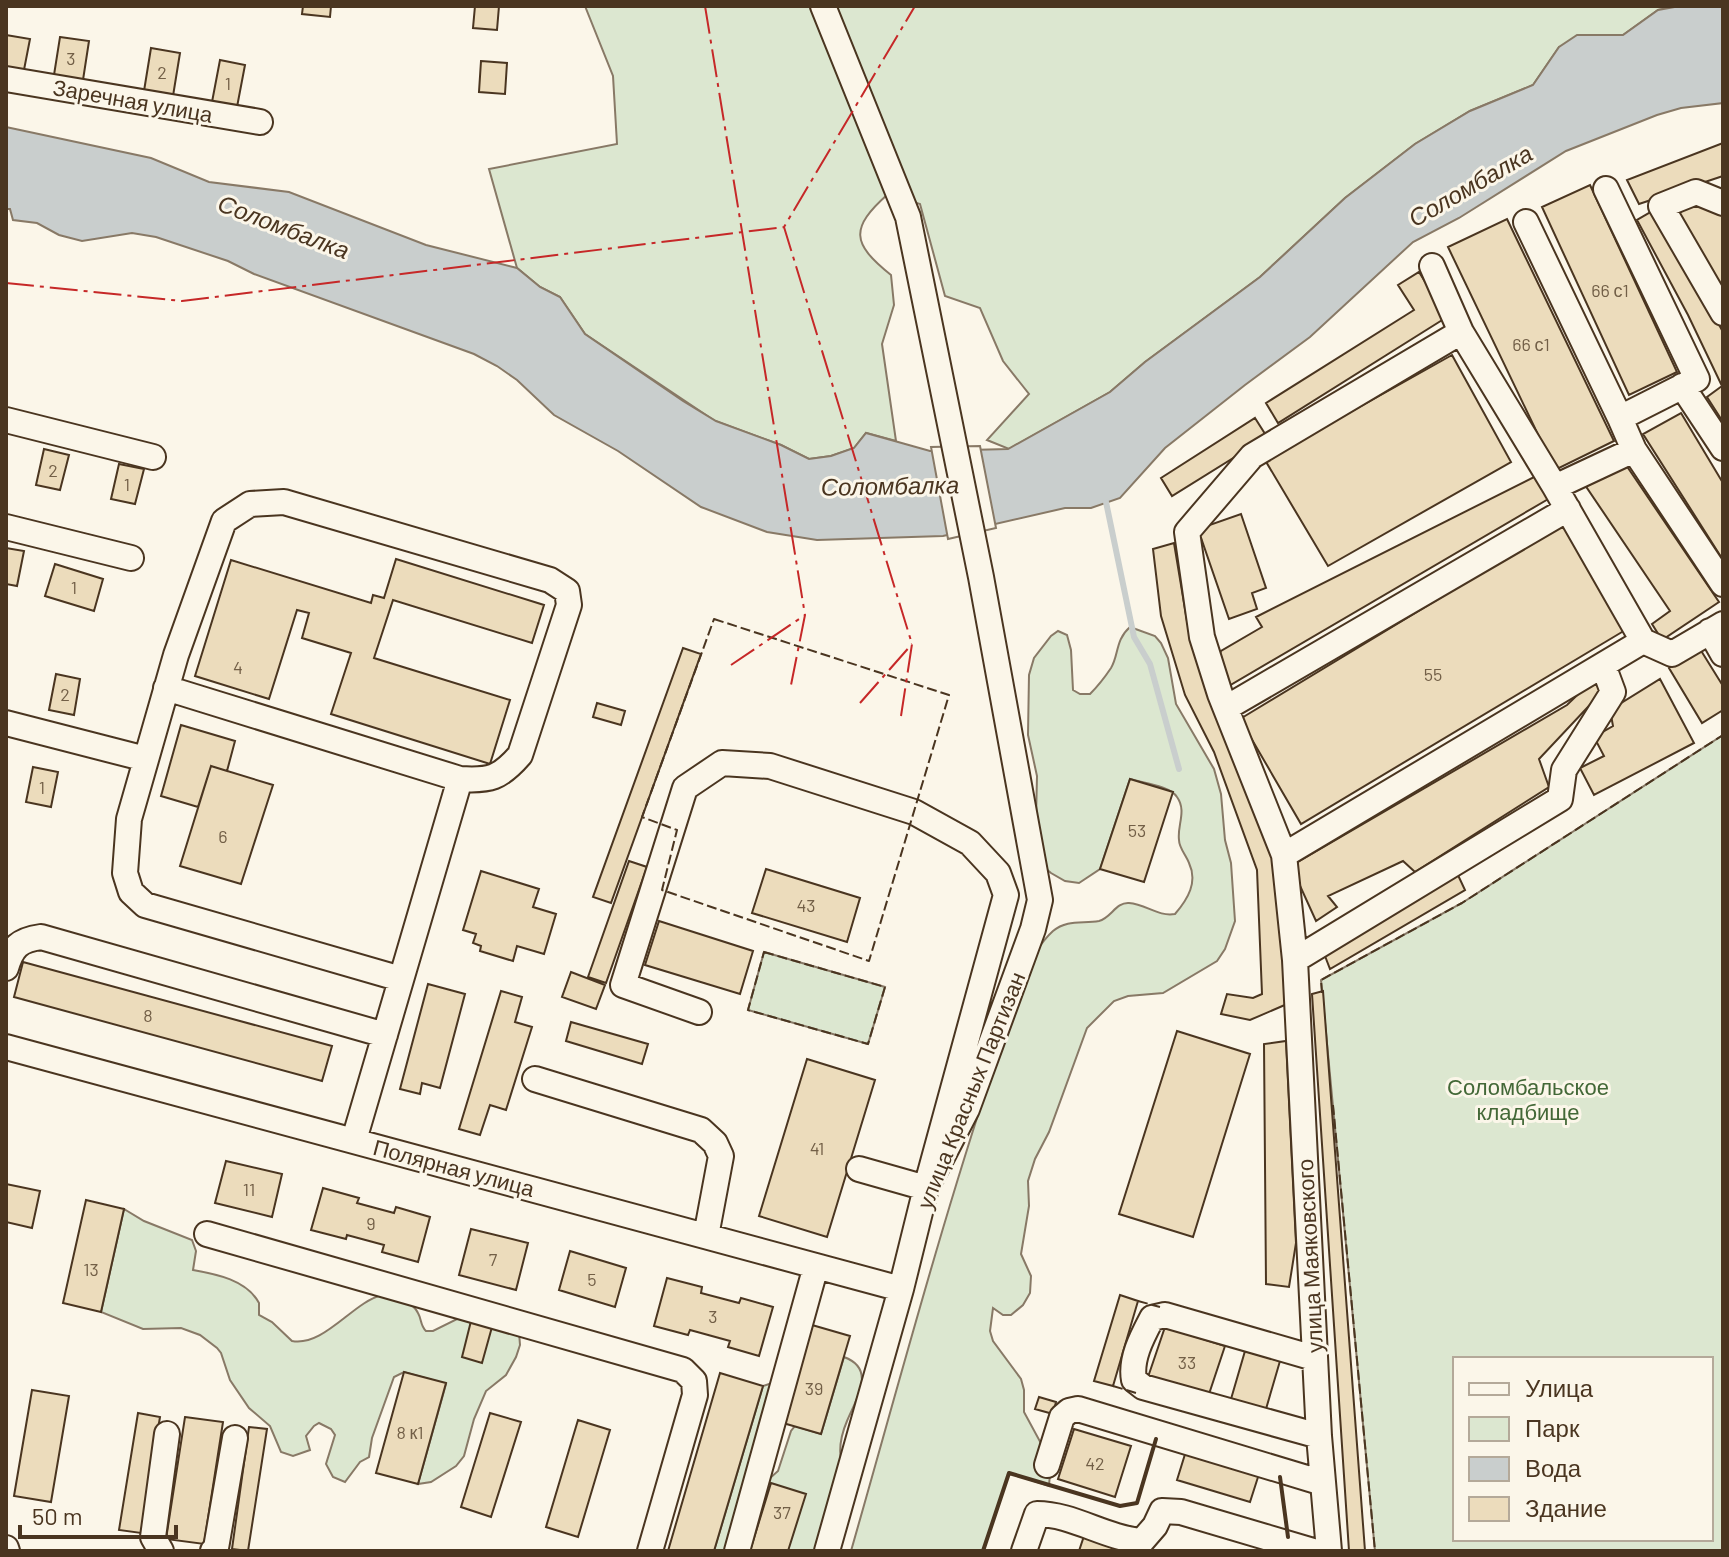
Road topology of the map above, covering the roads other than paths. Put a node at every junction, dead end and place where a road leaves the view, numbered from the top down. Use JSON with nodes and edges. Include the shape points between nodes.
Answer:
{"nodes":[{"id":1,"x":823,"y":6,"type":"edge"},
{"id":2,"x":6,"y":79,"type":"edge"},
{"id":3,"x":260,"y":122,"type":"dead end"},
{"id":4,"x":1606,"y":189,"type":"dead end"},
{"id":5,"x":1723,"y":203,"type":"edge"},
{"id":6,"x":1526,"y":222,"type":"dead end"},
{"id":7,"x":1432,"y":266,"type":"dead end"},
{"id":8,"x":1723,"y":313,"type":"edge"},
{"id":9,"x":1461,"y":332,"type":"junction"},
{"id":10,"x":1682,"y":386,"type":"junction"},
{"id":11,"x":1620,"y":418,"type":"junction"},
{"id":12,"x":6,"y":420,"type":"edge"},
{"id":13,"x":1723,"y":448,"type":"edge"},
{"id":14,"x":1634,"y":450,"type":"junction"},
{"id":15,"x":153,"y":457,"type":"dead end"},
{"id":16,"x":1555,"y":487,"type":"junction"},
{"id":17,"x":1568,"y":509,"type":"junction"},
{"id":18,"x":6,"y":527,"type":"edge"},
{"id":19,"x":131,"y":558,"type":"dead end"},
{"id":20,"x":1723,"y":584,"type":"edge"},
{"id":21,"x":1716,"y":628,"type":"edge"},
{"id":22,"x":1643,"y":641,"type":"junction"},
{"id":23,"x":1723,"y":654,"type":"edge"},
{"id":24,"x":1603,"y":665,"type":"junction"},
{"id":25,"x":166,"y":688,"type":"junction"},
{"id":26,"x":1226,"y":708,"type":"junction"},
{"id":27,"x":6,"y":723,"type":"edge"},
{"id":28,"x":146,"y":759,"type":"junction"},
{"id":29,"x":460,"y":779,"type":"junction"},
{"id":30,"x":1284,"y":855,"type":"junction"},
{"id":31,"x":1295,"y":960,"type":"junction"},
{"id":32,"x":6,"y":968,"type":"edge"},
{"id":33,"x":401,"y":979,"type":"junction"},
{"id":34,"x":699,"y":1012,"type":"dead end"},
{"id":35,"x":385,"y":1035,"type":"junction"},
{"id":36,"x":6,"y":1047,"type":"edge"},
{"id":37,"x":535,"y":1079,"type":"dead end"},
{"id":38,"x":354,"y":1140,"type":"junction"},
{"id":39,"x":859,"y":1169,"type":"dead end"},
{"id":40,"x":926,"y":1188,"type":"junction"},
{"id":41,"x":207,"y":1234,"type":"dead end"},
{"id":42,"x":706,"y":1236,"type":"junction"},
{"id":43,"x":816,"y":1266,"type":"junction"},
{"id":44,"x":901,"y":1289,"type":"junction"},
{"id":45,"x":1314,"y":1358,"type":"junction"},
{"id":46,"x":167,"y":1434,"type":"dead end"},
{"id":47,"x":1319,"y":1436,"type":"junction"},
{"id":48,"x":235,"y":1438,"type":"dead end"},
{"id":49,"x":1047,"y":1465,"type":"dead end"},
{"id":50,"x":1323,"y":1483,"type":"junction"},
{"id":51,"x":161,"y":1551,"type":"edge"},
{"id":52,"x":213,"y":1551,"type":"edge"},
{"id":53,"x":650,"y":1551,"type":"edge"},
{"id":54,"x":737,"y":1551,"type":"edge"},
{"id":55,"x":827,"y":1551,"type":"edge"},
{"id":56,"x":1024,"y":1551,"type":"edge"},
{"id":57,"x":1313,"y":1551,"type":"edge"},
{"id":58,"x":1329,"y":1551,"type":"edge"}],
"edges":[{"from":1,"to":40,"type":"street","name":"улица Красных Партизан","via":[[908,217],[1040,900],[967,1109]]},
{"from":2,"to":3,"type":"street","name":"Заречная улица"},
{"from":4,"to":10,"type":"street","via":[[1697,379]]},
{"from":5,"to":8,"type":"street","via":[[1696,192],[1661,206]]},
{"from":6,"to":11,"type":"street"},
{"from":7,"to":9,"type":"street"},
{"from":9,"to":16,"type":"street"},
{"from":9,"to":26,"type":"street","name":"улица Маяковского","via":[[1252,456],[1187,532],[1202,637]]},
{"from":10,"to":11,"type":"street"},
{"from":10,"to":13,"type":"street"},
{"from":11,"to":14,"type":"street"},
{"from":12,"to":15,"type":"street"},
{"from":14,"to":16,"type":"street"},
{"from":14,"to":20,"type":"street"},
{"from":16,"to":17,"type":"street"},
{"from":17,"to":22,"type":"street"},
{"from":17,"to":26,"type":"street"},
{"from":18,"to":19,"type":"street"},
{"from":21,"to":22,"type":"street","via":[[1672,654]]},
{"from":21,"to":23,"type":"street"},
{"from":22,"to":24,"type":"street"},
{"from":24,"to":30,"type":"street"},
{"from":24,"to":31,"type":"street","via":[[1613,692],[1564,770],[1560,799]]},
{"from":25,"to":28,"type":"street"},
{"from":25,"to":29,"type":"street"},
{"from":25,"to":29,"type":"street","via":[[224,521],[250,504],[284,502],[550,580],[567,591],[569,605],[520,755],[504,773],[483,780]]},
{"from":26,"to":30,"type":"street","name":"улица Маяковского"},
{"from":27,"to":28,"type":"street"},
{"from":28,"to":33,"type":"street","via":[[129,819],[125,873],[131,892],[145,905]]},
{"from":29,"to":33,"type":"street"},
{"from":30,"to":31,"type":"street","name":"улица Маяковского"},
{"from":31,"to":45,"type":"street","name":"улица Маяковского"},
{"from":32,"to":35,"type":"street","via":[[12,949],[41,937]]},
{"from":33,"to":35,"type":"street"},
{"from":34,"to":40,"type":"street","via":[[623,985],[685,788],[722,763],[770,766],[899,807],[970,843],[998,873],[1006,895]]},
{"from":35,"to":38,"type":"street"},
{"from":36,"to":38,"type":"street","name":"Полярная улица"},
{"from":37,"to":42,"type":"street","via":[[701,1130],[721,1156]]},
{"from":38,"to":42,"type":"street","name":"Полярная улица"},
{"from":39,"to":40,"type":"street"},
{"from":40,"to":44,"type":"street","name":"улица Красных Партизан"},
{"from":41,"to":53,"type":"street","via":[[683,1370],[694,1381],[695,1395]]},
{"from":42,"to":43,"type":"street","name":"Полярная улица"},
{"from":43,"to":44,"type":"street","name":"Полярная улица"},
{"from":43,"to":54,"type":"street"},
{"from":44,"to":55,"type":"street","name":"улица Красных Партизан"},
{"from":45,"to":47,"type":"street","name":"улица Маяковского"},
{"from":45,"to":47,"type":"street","via":[[1165,1315],[1152,1318],[1132,1368],[1134,1380],[1143,1387]]},
{"from":46,"to":51,"type":"street","via":[[153,1537]]},
{"from":47,"to":50,"type":"street","name":"улица Маяковского"},
{"from":48,"to":52,"type":"street"},
{"from":49,"to":50,"type":"street","via":[[1062,1417],[1078,1409]]},
{"from":50,"to":58,"type":"street","name":"улица Маяковского"},
{"from":56,"to":57,"type":"street","via":[[1037,1514],[1142,1541],[1162,1511]]}]}
